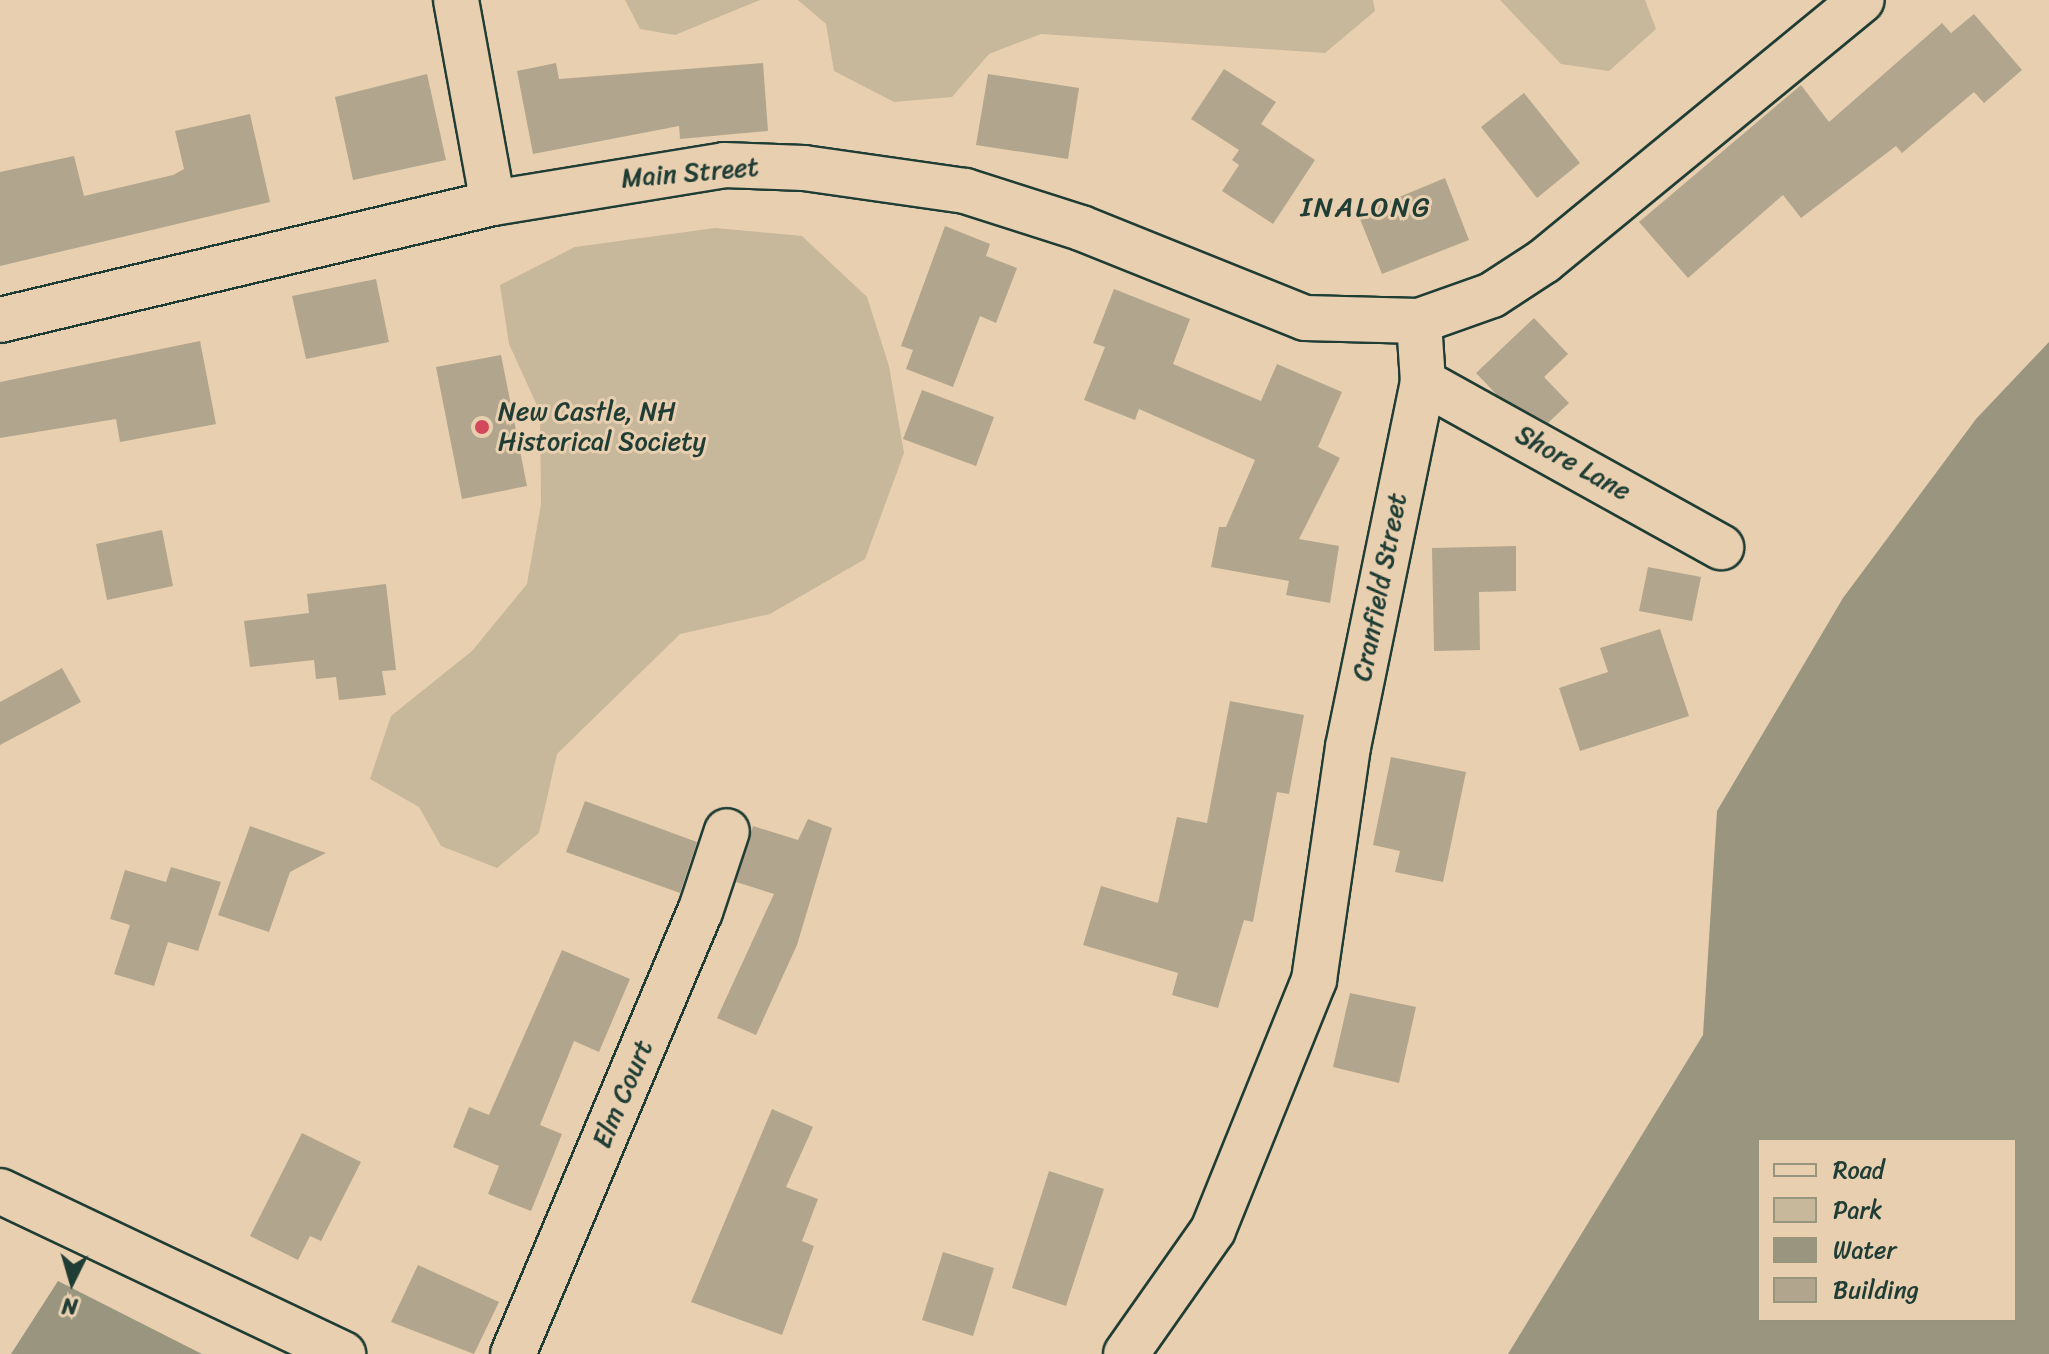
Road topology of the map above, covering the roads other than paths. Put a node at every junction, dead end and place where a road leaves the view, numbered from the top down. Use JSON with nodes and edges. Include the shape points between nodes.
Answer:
{"nodes":[{"id":1,"x":456,"y":0,"type":"edge"},
{"id":2,"x":1862,"y":0,"type":"edge"},
{"id":3,"x":493,"y":203,"type":"junction"},
{"id":4,"x":0,"y":320,"type":"edge"},
{"id":5,"x":1419,"y":321,"type":"junction"},
{"id":6,"x":1423,"y":382,"type":"junction"},
{"id":7,"x":1721,"y":547,"type":"dead end"},
{"id":8,"x":727,"y":831,"type":"dead end"},
{"id":9,"x":0,"y":1191,"type":"edge"},
{"id":10,"x":343,"y":1354,"type":"edge"},
{"id":11,"x":513,"y":1354,"type":"edge"},
{"id":12,"x":1126,"y":1354,"type":"edge"}],
"edges":[{"from":1,"to":3,"type":"street"},
{"from":2,"to":5,"type":"street","via":[[1544,261],[1492,295]]},
{"from":3,"to":4,"type":"street","name":"Main Street"},
{"from":3,"to":5,"type":"street","name":"Main Street","via":[[724,165],[881,176],[965,191],[1081,228],[1305,318]]},
{"from":5,"to":6,"type":"street","name":"Cranfield Street"},
{"from":6,"to":7,"type":"street","name":"Shore Lane"},
{"from":6,"to":12,"type":"street","name":"Cranfield Street","via":[[1343,774],[1314,980],[1213,1230]]},
{"from":8,"to":11,"type":"street","name":"Elm Court","via":[[700,912]]},
{"from":9,"to":10,"type":"street"}]}
